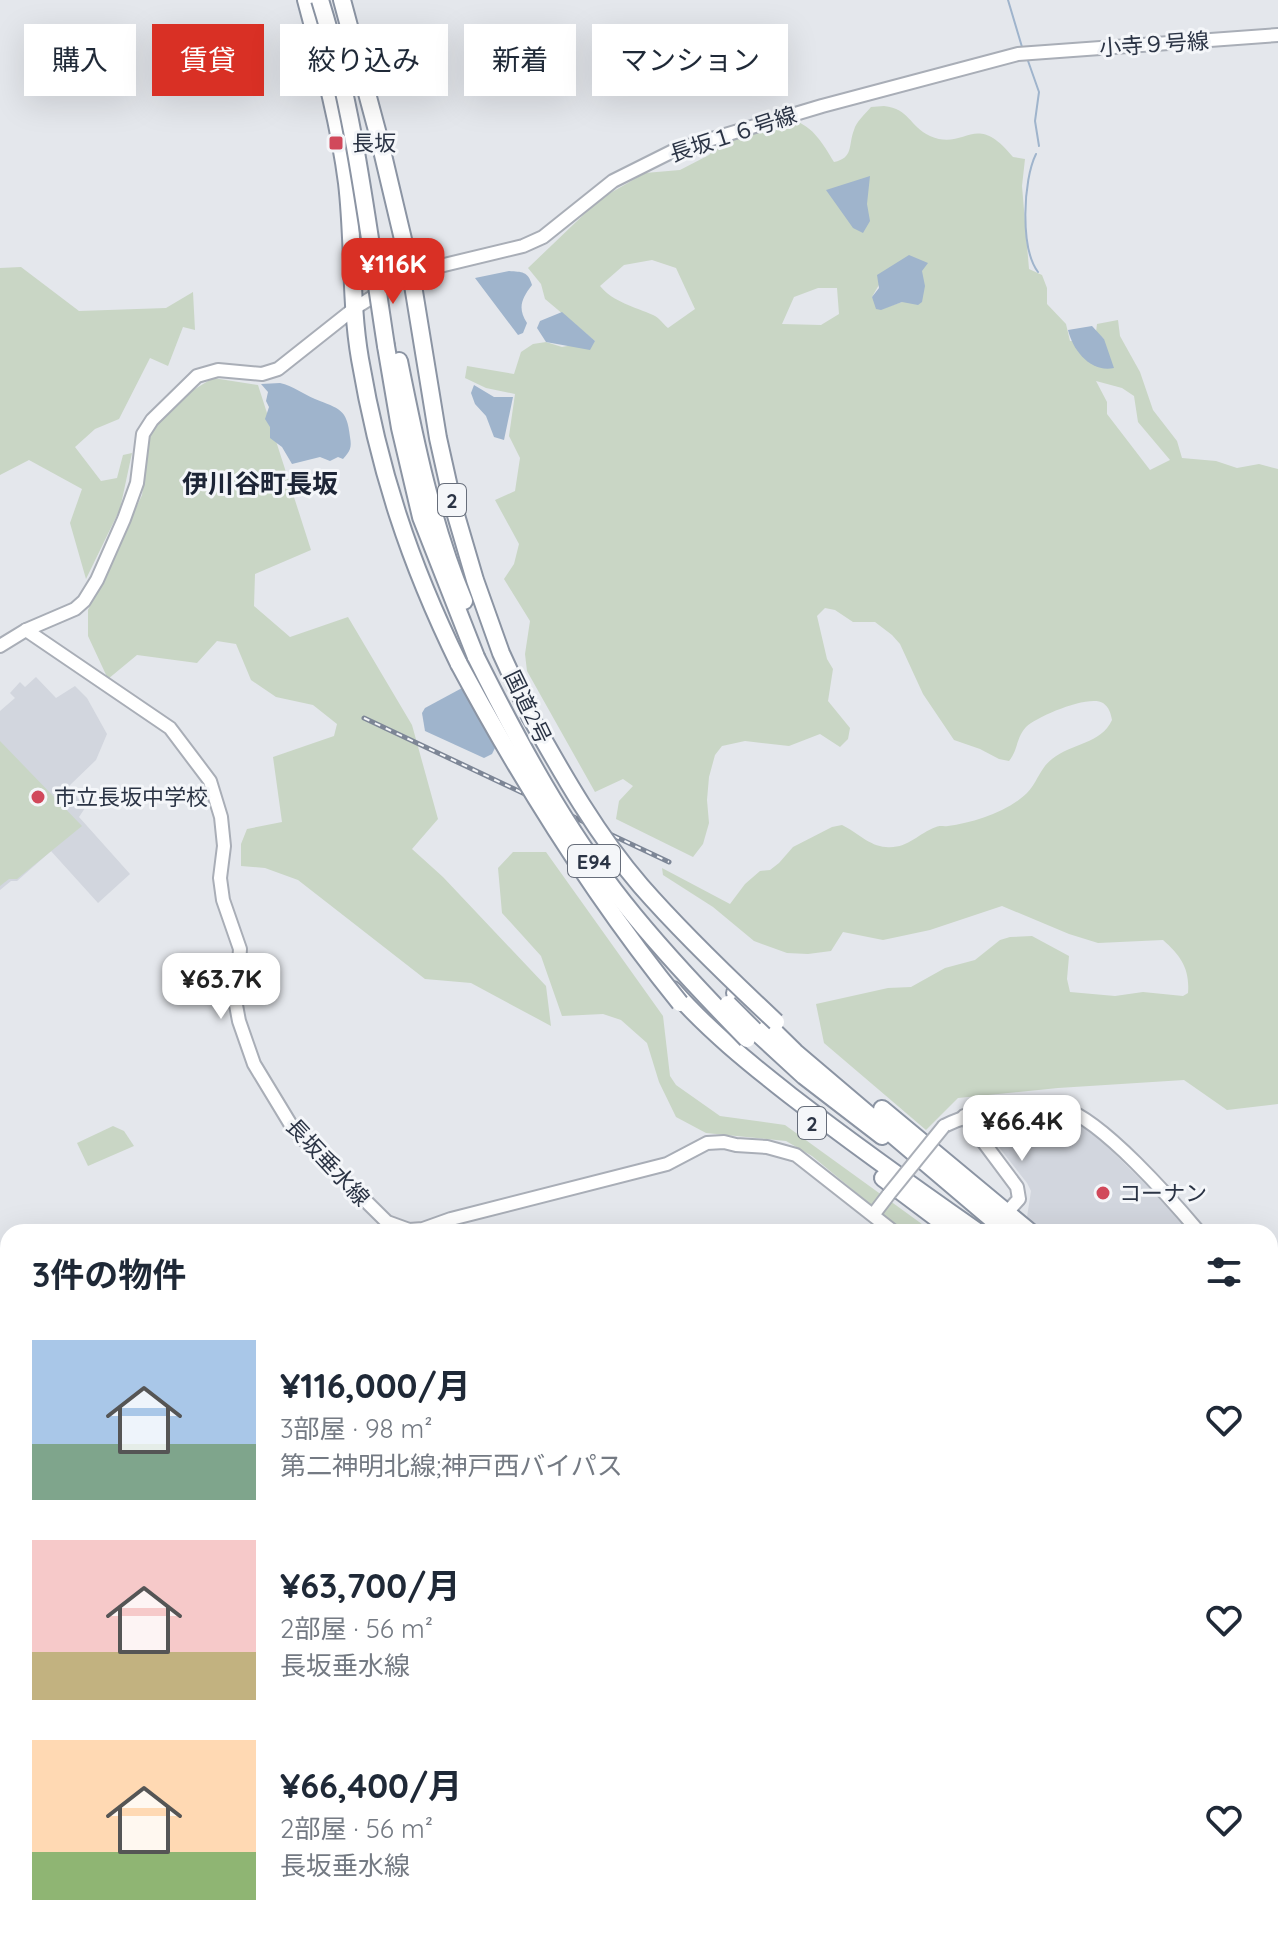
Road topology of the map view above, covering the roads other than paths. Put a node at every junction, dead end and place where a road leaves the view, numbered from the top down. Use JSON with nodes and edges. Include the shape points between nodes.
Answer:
{"nodes":[{"id":1,"x":307,"y":0,"type":"edge"},
{"id":2,"x":320,"y":0,"type":"edge"},
{"id":3,"x":338,"y":1,"type":"edge"},
{"id":4,"x":1278,"y":35,"type":"edge"},
{"id":5,"x":1030,"y":53,"type":"joint"},
{"id":6,"x":411,"y":273,"type":"junction"},
{"id":7,"x":355,"y":308,"type":"junction"},
{"id":8,"x":391,"y":345,"type":"junction"},
{"id":9,"x":26,"y":630,"type":"junction"},
{"id":10,"x":0,"y":649,"type":"edge"},
{"id":11,"x":681,"y":1002,"type":"junction"},
{"id":12,"x":762,"y":1030,"type":"junction"},
{"id":13,"x":964,"y":1116,"type":"junction"},
{"id":14,"x":1008,"y":1211,"type":"junction"},
{"id":15,"x":873,"y":1215,"type":"junction"},
{"id":16,"x":392,"y":1224,"type":"edge"},
{"id":17,"x":437,"y":1224,"type":"edge"},
{"id":18,"x":884,"y":1224,"type":"edge"},
{"id":19,"x":945,"y":1224,"type":"edge"},
{"id":20,"x":968,"y":1224,"type":"edge"},
{"id":21,"x":970,"y":1224,"type":"edge"},
{"id":22,"x":989,"y":1224,"type":"edge"},
{"id":23,"x":997,"y":1224,"type":"edge"},
{"id":24,"x":1022,"y":1224,"type":"edge"},
{"id":25,"x":1192,"y":1224,"type":"edge"},
{"id":26,"x":0,"y":1818,"type":"edge"},
{"id":27,"x":0,"y":1850,"type":"edge"}],
"edges":[{"from":1,"to":3,"type":"main road"},
{"from":1,"to":7,"type":"highway","name":"国道2号","number":"2","via":[[342,149]]},
{"from":2,"to":8,"type":"highway","number":"E94","bridge":true,"via":[[356,148]]},
{"from":3,"to":6,"type":"highway","name":"国道2号","number":"2","via":[[379,138]]},
{"from":3,"to":8,"type":"highway","number":"E94","via":[[366,144]]},
{"from":4,"to":5,"type":"main road","name":"小寺９号線"},
{"from":5,"to":6,"type":"main road","name":"長坂１６号線","via":[[675,150],[596,192],[533,242]]},
{"from":6,"to":7,"type":"main road","name":"長坂１６号線"},
{"from":6,"to":12,"type":"highway","name":"国道2号","number":"2","bridge":true,"via":[[453,505],[501,653],[530,716],[609,845]]},
{"from":7,"to":9,"type":"main road","name":"長坂１６号線","via":[[278,369],[262,374],[218,370],[197,376],[152,420],[143,434],[137,483],[97,580],[75,609]]},
{"from":7,"to":11,"type":"highway","name":"国道2号","number":"2","bridge":true,"via":[[360,356],[391,498],[428,601],[500,740],[568,852]]},
{"from":8,"to":12,"type":"highway","number":"E94","bridge":true,"via":[[400,428],[421,517],[520,743],[622,901],[693,984]]},
{"from":9,"to":10,"type":"main road","name":"長坂１６号線"},
{"from":9,"to":16,"type":"main road","name":"長坂垂水線","via":[[170,728],[210,781],[224,846],[220,885],[240,949],[236,1005],[254,1064],[294,1130]]},
{"from":11,"to":19,"type":"highway","name":"国道2号","number":"2","via":[[746,1072]]},
{"from":11,"to":20,"type":"highway","via":[[851,1142]]},
{"from":12,"to":14,"type":"highway","name":"国道2号","number":"2"},
{"from":12,"to":21,"type":"highway","number":"E94"},
{"from":12,"to":22,"type":"highway","number":"E94","via":[[804,1076]]},
{"from":12,"to":23,"type":"highway"},
{"from":13,"to":14,"type":"main road","via":[[1017,1187],[1019,1199]]},
{"from":13,"to":15,"type":"main road","bridge":true,"via":[[944,1126]]},
{"from":13,"to":25,"type":"main road","via":[[1039,1105],[1077,1114],[1155,1183]]},
{"from":14,"to":24,"type":"highway","name":"国道2号","number":"2"},
{"from":15,"to":17,"type":"main road","name":"長坂垂水線","via":[[796,1155],[724,1142],[707,1143],[667,1164]]},
{"from":15,"to":18,"type":"main road","name":"長坂垂水線"},
{"from":26,"to":27,"type":"main road"}]}
